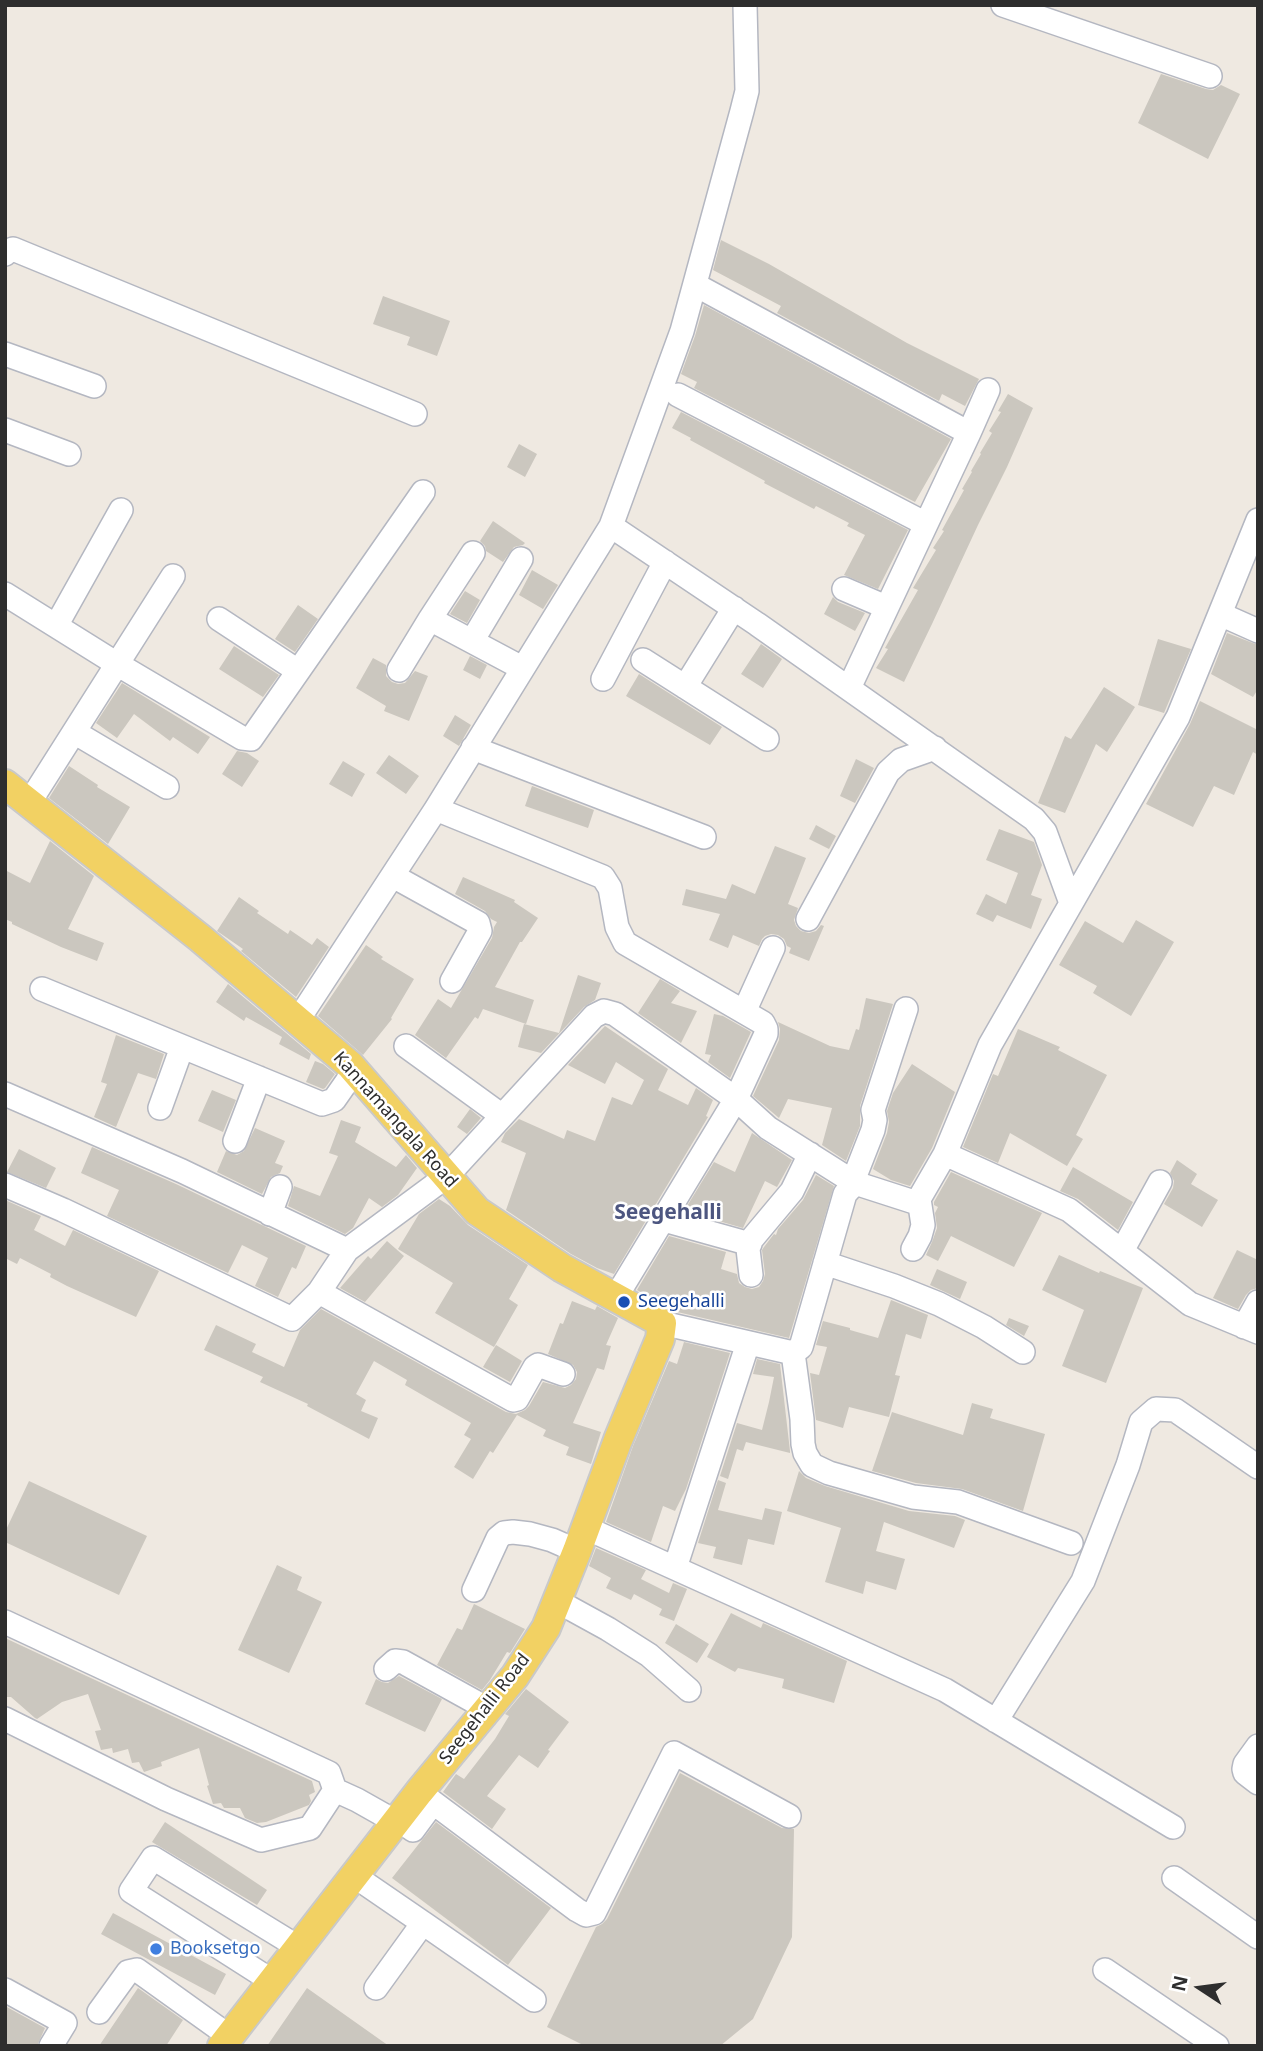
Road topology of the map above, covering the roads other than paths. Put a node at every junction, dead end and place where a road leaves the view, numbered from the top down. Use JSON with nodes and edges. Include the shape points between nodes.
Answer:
{"nodes":[{"id":1,"x":745,"y":5,"type":"edge"},
{"id":2,"x":1003,"y":5,"type":"edge"},
{"id":3,"x":1210,"y":76,"type":"dead end"},
{"id":4,"x":5,"y":254,"type":"edge"},
{"id":5,"x":703,"y":289,"type":"dead end"},
{"id":6,"x":5,"y":354,"type":"edge"},
{"id":7,"x":94,"y":386,"type":"dead end"},
{"id":8,"x":988,"y":390,"type":"dead end"},
{"id":9,"x":678,"y":395,"type":"dead end"},
{"id":10,"x":415,"y":414,"type":"dead end"},
{"id":11,"x":5,"y":430,"type":"edge"},
{"id":12,"x":969,"y":433,"type":"junction"},
{"id":13,"x":69,"y":454,"type":"dead end"},
{"id":14,"x":423,"y":492,"type":"dead end"},
{"id":15,"x":121,"y":510,"type":"dead end"},
{"id":16,"x":1258,"y":520,"type":"edge"},
{"id":17,"x":926,"y":524,"type":"junction"},
{"id":18,"x":611,"y":526,"type":"junction"},
{"id":19,"x":473,"y":553,"type":"dead end"},
{"id":20,"x":521,"y":559,"type":"dead end"},
{"id":21,"x":665,"y":562,"type":"junction"},
{"id":22,"x":173,"y":576,"type":"dead end"},
{"id":23,"x":845,"y":589,"type":"dead end"},
{"id":24,"x":5,"y":594,"type":"edge"},
{"id":25,"x":886,"y":607,"type":"junction"},
{"id":26,"x":734,"y":608,"type":"junction"},
{"id":27,"x":1220,"y":614,"type":"junction"},
{"id":28,"x":219,"y":619,"type":"dead end"},
{"id":29,"x":430,"y":619,"type":"junction"},
{"id":30,"x":56,"y":626,"type":"junction"},
{"id":31,"x":1258,"y":631,"type":"edge"},
{"id":32,"x":472,"y":641,"type":"junction"},
{"id":33,"x":643,"y":660,"type":"dead end"},
{"id":34,"x":117,"y":664,"type":"junction"},
{"id":35,"x":522,"y":668,"type":"junction"},
{"id":36,"x":399,"y":670,"type":"dead end"},
{"id":37,"x":298,"y":671,"type":"junction"},
{"id":38,"x":603,"y":679,"type":"dead end"},
{"id":39,"x":685,"y":687,"type":"junction"},
{"id":40,"x":849,"y":688,"type":"junction"},
{"id":41,"x":74,"y":732,"type":"junction"},
{"id":42,"x":767,"y":739,"type":"dead end"},
{"id":43,"x":473,"y":748,"type":"junction"},
{"id":44,"x":935,"y":748,"type":"junction"},
{"id":45,"x":5,"y":785,"type":"edge"},
{"id":46,"x":167,"y":787,"type":"dead end"},
{"id":47,"x":29,"y":803,"type":"junction"},
{"id":48,"x":436,"y":809,"type":"junction"},
{"id":49,"x":704,"y":837,"type":"dead end"},
{"id":50,"x":393,"y":876,"type":"junction"},
{"id":51,"x":1071,"y":903,"type":"junction"},
{"id":52,"x":808,"y":919,"type":"dead end"},
{"id":53,"x":774,"y":948,"type":"dead end"},
{"id":54,"x":452,"y":981,"type":"dead end"},
{"id":55,"x":42,"y":989,"type":"dead end"},
{"id":56,"x":906,"y":1009,"type":"dead end"},
{"id":57,"x":744,"y":1012,"type":"junction"},
{"id":58,"x":298,"y":1020,"type":"junction"},
{"id":59,"x":182,"y":1046,"type":"junction"},
{"id":60,"x":406,"y":1046,"type":"dead end"},
{"id":61,"x":355,"y":1070,"type":"junction"},
{"id":62,"x":259,"y":1078,"type":"junction"},
{"id":63,"x":5,"y":1094,"type":"edge"},
{"id":64,"x":736,"y":1098,"type":"junction"},
{"id":65,"x":160,"y":1108,"type":"dead end"},
{"id":66,"x":501,"y":1115,"type":"junction"},
{"id":67,"x":235,"y":1141,"type":"dead end"},
{"id":68,"x":810,"y":1154,"type":"junction"},
{"id":69,"x":945,"y":1154,"type":"junction"},
{"id":70,"x":447,"y":1176,"type":"junction"},
{"id":71,"x":854,"y":1182,"type":"junction"},
{"id":72,"x":1160,"y":1182,"type":"dead end"},
{"id":73,"x":5,"y":1185,"type":"edge"},
{"id":74,"x":281,"y":1186,"type":"dead end"},
{"id":75,"x":919,"y":1199,"type":"junction"},
{"id":76,"x":270,"y":1214,"type":"junction"},
{"id":77,"x":664,"y":1220,"type":"junction"},
{"id":78,"x":750,"y":1244,"type":"junction"},
{"id":79,"x":913,"y":1249,"type":"dead end"},
{"id":80,"x":347,"y":1250,"type":"junction"},
{"id":81,"x":1122,"y":1251,"type":"junction"},
{"id":82,"x":825,"y":1263,"type":"junction"},
{"id":83,"x":751,"y":1275,"type":"dead end"},
{"id":84,"x":319,"y":1292,"type":"junction"},
{"id":85,"x":616,"y":1297,"type":"junction"},
{"id":86,"x":1258,"y":1302,"type":"edge"},
{"id":87,"x":662,"y":1323,"type":"junction"},
{"id":88,"x":1251,"y":1330,"type":"edge"},
{"id":89,"x":748,"y":1343,"type":"junction"},
{"id":90,"x":1023,"y":1352,"type":"dead end"},
{"id":91,"x":793,"y":1353,"type":"junction"},
{"id":92,"x":563,"y":1374,"type":"dead end"},
{"id":93,"x":1258,"y":1467,"type":"edge"},
{"id":94,"x":582,"y":1540,"type":"junction"},
{"id":95,"x":1071,"y":1543,"type":"dead end"},
{"id":96,"x":675,"y":1568,"type":"junction"},
{"id":97,"x":474,"y":1590,"type":"dead end"},
{"id":98,"x":557,"y":1601,"type":"junction"},
{"id":99,"x":5,"y":1622,"type":"edge"},
{"id":100,"x":386,"y":1669,"type":"dead end"},
{"id":101,"x":689,"y":1690,"type":"dead end"},
{"id":102,"x":488,"y":1709,"type":"junction"},
{"id":103,"x":5,"y":1719,"type":"edge"},
{"id":104,"x":996,"y":1721,"type":"junction"},
{"id":105,"x":1258,"y":1746,"type":"edge"},
{"id":106,"x":1258,"y":1783,"type":"edge"},
{"id":107,"x":335,"y":1790,"type":"junction"},
{"id":108,"x":426,"y":1797,"type":"junction"},
{"id":109,"x":789,"y":1816,"type":"dead end"},
{"id":110,"x":397,"y":1820,"type":"junction"},
{"id":111,"x":1172,"y":1827,"type":"dead end"},
{"id":112,"x":353,"y":1875,"type":"junction"},
{"id":113,"x":1174,"y":1878,"type":"dead end"},
{"id":114,"x":423,"y":1923,"type":"junction"},
{"id":115,"x":1258,"y":1937,"type":"edge"},
{"id":116,"x":298,"y":1947,"type":"junction"},
{"id":117,"x":1105,"y":1970,"type":"dead end"},
{"id":118,"x":272,"y":1981,"type":"junction"},
{"id":119,"x":376,"y":1988,"type":"dead end"},
{"id":120,"x":5,"y":1990,"type":"edge"},
{"id":121,"x":534,"y":2000,"type":"dead end"},
{"id":122,"x":99,"y":2011,"type":"dead end"},
{"id":123,"x":226,"y":2041,"type":"edge"},
{"id":124,"x":51,"y":2046,"type":"edge"},
{"id":125,"x":1217,"y":2046,"type":"edge"}],
"edges":[{"from":1,"to":18,"type":"street","via":[[747,91],[742,111],[682,331]]},
{"from":2,"to":3,"type":"street"},
{"from":4,"to":10,"type":"street","via":[[13,249]]},
{"from":5,"to":12,"type":"street"},
{"from":6,"to":7,"type":"street"},
{"from":8,"to":12,"type":"street"},
{"from":9,"to":17,"type":"street"},
{"from":11,"to":13,"type":"street"},
{"from":12,"to":17,"type":"street"},
{"from":14,"to":37,"type":"street"},
{"from":15,"to":30,"type":"street"},
{"from":16,"to":27,"type":"street"},
{"from":17,"to":25,"type":"street"},
{"from":18,"to":21,"type":"street"},
{"from":18,"to":35,"type":"street"},
{"from":19,"to":29,"type":"street"},
{"from":20,"to":32,"type":"street"},
{"from":21,"to":26,"type":"street"},
{"from":21,"to":38,"type":"street"},
{"from":22,"to":34,"type":"street"},
{"from":23,"to":25,"type":"street"},
{"from":24,"to":30,"type":"street"},
{"from":25,"to":40,"type":"street"},
{"from":26,"to":39,"type":"street"},
{"from":26,"to":40,"type":"street"},
{"from":27,"to":31,"type":"street"},
{"from":27,"to":51,"type":"street","via":[[1178,717]]},
{"from":28,"to":37,"type":"street"},
{"from":29,"to":32,"type":"street"},
{"from":29,"to":36,"type":"street"},
{"from":30,"to":34,"type":"street"},
{"from":32,"to":35,"type":"street"},
{"from":33,"to":39,"type":"street"},
{"from":34,"to":37,"type":"street","via":[[246,740]]},
{"from":34,"to":41,"type":"street"},
{"from":35,"to":43,"type":"street"},
{"from":39,"to":42,"type":"street"},
{"from":40,"to":44,"type":"street"},
{"from":41,"to":46,"type":"street"},
{"from":41,"to":47,"type":"street"},
{"from":43,"to":48,"type":"street"},
{"from":43,"to":49,"type":"street"},
{"from":44,"to":51,"type":"street","via":[[1034,819],[1045,832]]},
{"from":44,"to":52,"type":"street","via":[[901,760],[888,772]]},
{"from":45,"to":47,"type":"main road","name":"Kannamangala Road"},
{"from":47,"to":58,"type":"main road","name":"Kannamangala Road"},
{"from":48,"to":50,"type":"street"},
{"from":48,"to":57,"type":"street","via":[[603,877],[625,943]]},
{"from":50,"to":54,"type":"street","via":[[478,923],[480,931]]},
{"from":50,"to":58,"type":"street"},
{"from":51,"to":69,"type":"street","via":[[990,1045]]},
{"from":53,"to":57,"type":"street"},
{"from":55,"to":59,"type":"street"},
{"from":56,"to":71,"type":"street"},
{"from":57,"to":64,"type":"street","via":[[763,1023],[766,1034]]},
{"from":58,"to":61,"type":"main road","name":"Kannamangala Road"},
{"from":59,"to":62,"type":"street"},
{"from":59,"to":65,"type":"street"},
{"from":60,"to":66,"type":"street"},
{"from":61,"to":62,"type":"street","via":[[334,1100],[322,1104]]},
{"from":61,"to":70,"type":"main road","name":"Kannamangala Road"},
{"from":62,"to":67,"type":"street"},
{"from":63,"to":76,"type":"street"},
{"from":64,"to":66,"type":"street","via":[[615,1014],[604,1011],[594,1016]]},
{"from":64,"to":68,"type":"street","via":[[768,1128]]},
{"from":64,"to":77,"type":"street"},
{"from":66,"to":70,"type":"street"},
{"from":68,"to":71,"type":"street"},
{"from":68,"to":78,"type":"street","via":[[792,1191]]},
{"from":69,"to":75,"type":"street"},
{"from":69,"to":81,"type":"street","via":[[1069,1210]]},
{"from":70,"to":80,"type":"street"},
{"from":70,"to":85,"type":"main road","name":"Kannamangala Road","via":[[477,1210],[562,1268]]},
{"from":71,"to":75,"type":"street","via":[[909,1202]]},
{"from":71,"to":82,"type":"street","via":[[845,1194]]},
{"from":72,"to":81,"type":"street"},
{"from":73,"to":84,"type":"street","via":[[292,1319]]},
{"from":74,"to":76,"type":"street"},
{"from":75,"to":79,"type":"street","via":[[923,1225]]},
{"from":76,"to":80,"type":"street"},
{"from":77,"to":78,"type":"street"},
{"from":77,"to":85,"type":"street"},
{"from":78,"to":83,"type":"street"},
{"from":80,"to":84,"type":"street"},
{"from":81,"to":88,"type":"street","via":[[1190,1304]]},
{"from":82,"to":90,"type":"street","via":[[939,1304]]},
{"from":82,"to":91,"type":"street","via":[[801,1348]]},
{"from":84,"to":92,"type":"street","via":[[513,1399],[538,1365]]},
{"from":85,"to":87,"type":"main road","name":"Kannamangala Road"},
{"from":86,"to":88,"type":"street"},
{"from":87,"to":89,"type":"street","name":"Kannamangala Road"},
{"from":87,"to":94,"type":"main road","name":"Seegehalli Road","via":[[660,1339]]},
{"from":89,"to":91,"type":"street","name":"Kannamangala Road"},
{"from":89,"to":96,"type":"street"},
{"from":91,"to":95,"type":"street","via":[[803,1444],[812,1465],[913,1497],[958,1502]]},
{"from":93,"to":104,"type":"street","via":[[1175,1410],[1156,1409],[1142,1422],[1083,1581]]},
{"from":94,"to":96,"type":"street"},
{"from":94,"to":97,"type":"street","via":[[504,1533]]},
{"from":94,"to":98,"type":"main road","name":"Seegehalli Road"},
{"from":96,"to":104,"type":"street","via":[[946,1690]]},
{"from":98,"to":101,"type":"street","via":[[649,1654]]},
{"from":98,"to":102,"type":"main road","name":"Seegehalli Road","via":[[516,1676]]},
{"from":99,"to":107,"type":"street","via":[[329,1773]]},
{"from":100,"to":102,"type":"street","via":[[395,1661],[403,1662]]},
{"from":102,"to":108,"type":"main road","name":"Seegehalli Road"},
{"from":103,"to":107,"type":"street","via":[[166,1799],[261,1840],[310,1828]]},
{"from":104,"to":111,"type":"street"},
{"from":105,"to":106,"type":"street","via":[[1244,1769]]},
{"from":107,"to":110,"type":"street"},
{"from":108,"to":109,"type":"street","via":[[586,1915],[594,1913],[674,1753]]},
{"from":108,"to":110,"type":"main road","name":"Seegehalli Road"},
{"from":110,"to":112,"type":"main road","name":"Seegehalli Road"},
{"from":112,"to":114,"type":"street"},
{"from":112,"to":116,"type":"main road","name":"Seegehalli Road"},
{"from":113,"to":115,"type":"street"},
{"from":114,"to":119,"type":"street"},
{"from":114,"to":121,"type":"street"},
{"from":116,"to":118,"type":"main road","name":"Seegehalli Road"},
{"from":116,"to":118,"type":"street","via":[[153,1857],[131,1891]]},
{"from":117,"to":125,"type":"street"},
{"from":118,"to":123,"type":"main road","name":"Seegehalli Road"},
{"from":120,"to":124,"type":"street","via":[[65,2022]]},
{"from":122,"to":123,"type":"street","via":[[128,1972],[137,1970]]}]}
